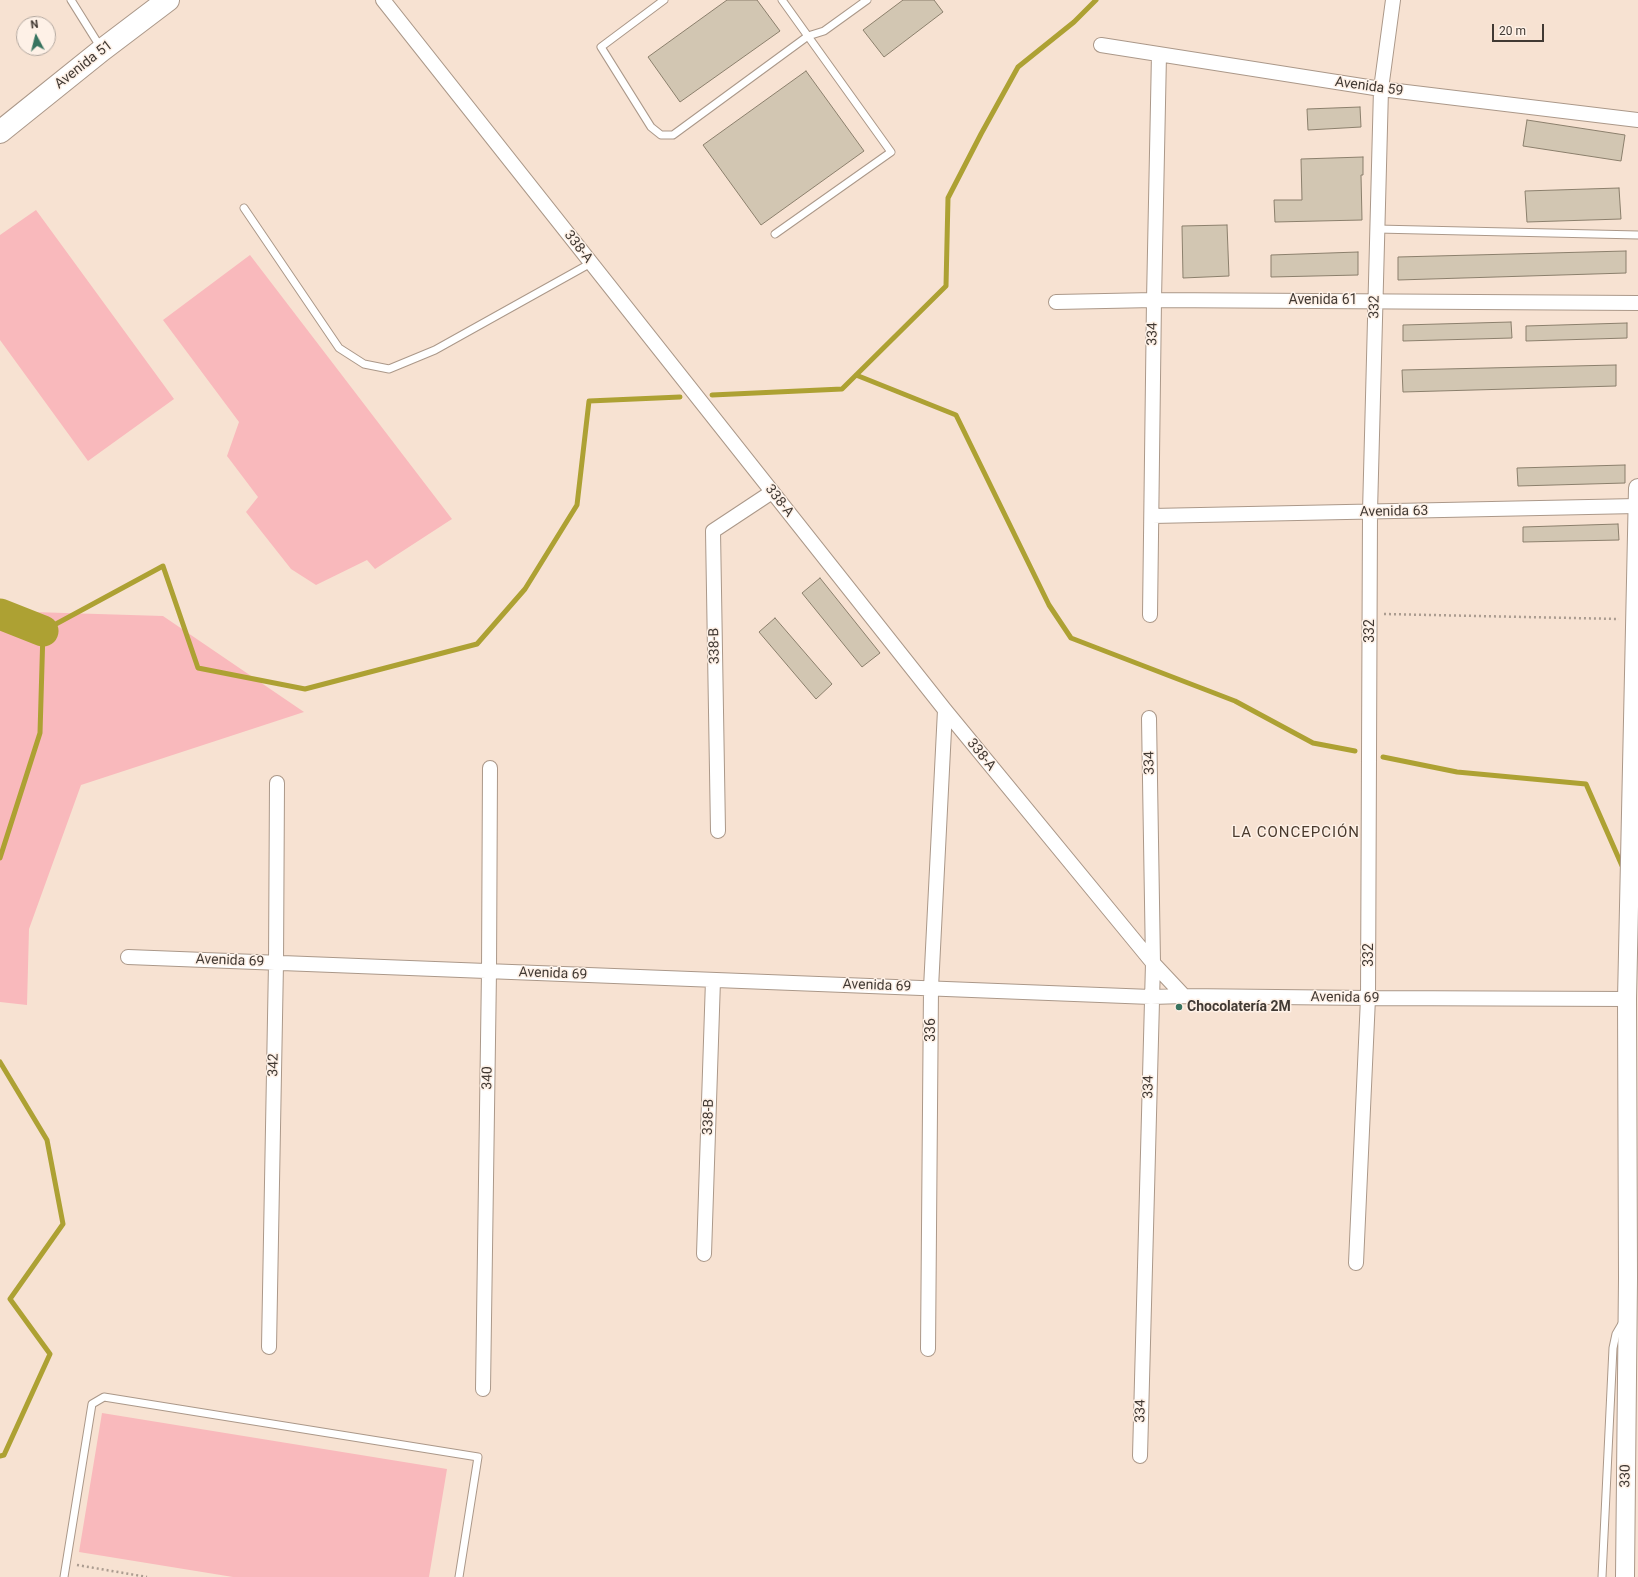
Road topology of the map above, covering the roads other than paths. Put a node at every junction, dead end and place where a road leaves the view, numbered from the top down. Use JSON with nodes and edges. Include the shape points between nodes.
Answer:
{"nodes":[{"id":1,"x":71,"y":0,"type":"edge"},
{"id":2,"x":168,"y":0,"type":"edge"},
{"id":3,"x":383,"y":0,"type":"edge"},
{"id":4,"x":664,"y":0,"type":"edge"},
{"id":5,"x":782,"y":0,"type":"edge"},
{"id":6,"x":867,"y":0,"type":"edge"},
{"id":7,"x":1393,"y":0,"type":"edge"},
{"id":8,"x":808,"y":36,"type":"junction"},
{"id":9,"x":1101,"y":45,"type":"dead end"},
{"id":10,"x":102,"y":50,"type":"junction"},
{"id":11,"x":1159,"y":54,"type":"junction"},
{"id":12,"x":1381,"y":89,"type":"junction"},
{"id":13,"x":1638,"y":120,"type":"edge"},
{"id":14,"x":0,"y":132,"type":"edge"},
{"id":15,"x":244,"y":208,"type":"dead end"},
{"id":16,"x":1377,"y":229,"type":"junction"},
{"id":17,"x":776,"y":234,"type":"dead end"},
{"id":18,"x":1638,"y":235,"type":"edge"},
{"id":19,"x":591,"y":263,"type":"junction"},
{"id":20,"x":1154,"y":300,"type":"junction"},
{"id":21,"x":1375,"y":300,"type":"junction"},
{"id":22,"x":1056,"y":302,"type":"dead end"},
{"id":23,"x":1638,"y":303,"type":"edge"},
{"id":24,"x":1638,"y":488,"type":"edge"},
{"id":25,"x":772,"y":492,"type":"junction"},
{"id":26,"x":1637,"y":506,"type":"edge"},
{"id":27,"x":1370,"y":512,"type":"junction"},
{"id":28,"x":1152,"y":516,"type":"junction"},
{"id":29,"x":1150,"y":615,"type":"dead end"},
{"id":30,"x":945,"y":710,"type":"junction"},
{"id":31,"x":1149,"y":718,"type":"dead end"},
{"id":32,"x":490,"y":768,"type":"dead end"},
{"id":33,"x":277,"y":783,"type":"dead end"},
{"id":34,"x":718,"y":831,"type":"dead end"},
{"id":35,"x":128,"y":957,"type":"dead end"},
{"id":36,"x":276,"y":963,"type":"junction"},
{"id":37,"x":1153,"y":963,"type":"junction"},
{"id":38,"x":489,"y":971,"type":"junction"},
{"id":39,"x":713,"y":980,"type":"junction"},
{"id":40,"x":931,"y":988,"type":"junction"},
{"id":41,"x":1184,"y":996,"type":"junction"},
{"id":42,"x":1151,"y":997,"type":"junction"},
{"id":43,"x":1368,"y":998,"type":"junction"},
{"id":44,"x":1627,"y":999,"type":"junction"},
{"id":45,"x":704,"y":1254,"type":"dead end"},
{"id":46,"x":1356,"y":1263,"type":"dead end"},
{"id":47,"x":1633,"y":1283,"type":"edge"},
{"id":48,"x":1628,"y":1313,"type":"junction"},
{"id":49,"x":269,"y":1347,"type":"dead end"},
{"id":50,"x":928,"y":1349,"type":"dead end"},
{"id":51,"x":483,"y":1389,"type":"dead end"},
{"id":52,"x":1140,"y":1456,"type":"dead end"},
{"id":53,"x":64,"y":1577,"type":"edge"},
{"id":54,"x":459,"y":1577,"type":"edge"},
{"id":55,"x":1602,"y":1577,"type":"edge"},
{"id":56,"x":1625,"y":1577,"type":"edge"}],
"edges":[{"from":1,"to":10,"type":"lane"},
{"from":2,"to":10,"type":"main road","name":"Avenida 51"},
{"from":3,"to":19,"type":"street","name":"338-A"},
{"from":4,"to":8,"type":"lane","via":[[601,47],[651,127],[661,135],[673,134]]},
{"from":5,"to":8,"type":"lane"},
{"from":6,"to":8,"type":"lane","via":[[824,31]]},
{"from":7,"to":12,"type":"street","name":"332"},
{"from":8,"to":17,"type":"lane","via":[[891,152]]},
{"from":9,"to":11,"type":"street","name":"Avenida 59"},
{"from":10,"to":14,"type":"main road","name":"Avenida 51"},
{"from":11,"to":12,"type":"street","name":"Avenida 59"},
{"from":11,"to":20,"type":"street","name":"334"},
{"from":12,"to":13,"type":"street","name":"Avenida 59"},
{"from":12,"to":16,"type":"street","name":"332"},
{"from":15,"to":19,"type":"lane","via":[[339,348],[364,364],[389,369],[436,350]]},
{"from":16,"to":18,"type":"lane"},
{"from":16,"to":21,"type":"street","name":"332"},
{"from":19,"to":25,"type":"street","name":"338-A"},
{"from":20,"to":21,"type":"street","name":"Avenida 61"},
{"from":20,"to":22,"type":"street","name":"Avenida 61"},
{"from":20,"to":28,"type":"street","name":"334"},
{"from":21,"to":23,"type":"street","name":"Avenida 61"},
{"from":21,"to":27,"type":"street","name":"332"},
{"from":24,"to":26,"type":"street","name":"330"},
{"from":25,"to":30,"type":"street","name":"338-A"},
{"from":25,"to":34,"type":"street","name":"338-B","via":[[713,531]]},
{"from":26,"to":27,"type":"street","name":"Avenida 63"},
{"from":26,"to":44,"type":"street","name":"330"},
{"from":27,"to":28,"type":"street","name":"Avenida 63"},
{"from":27,"to":43,"type":"street","name":"332"},
{"from":28,"to":29,"type":"street","name":"334"},
{"from":30,"to":37,"type":"street","name":"338-A"},
{"from":30,"to":40,"type":"street","name":"336"},
{"from":31,"to":37,"type":"street","name":"334"},
{"from":32,"to":38,"type":"street","name":"340"},
{"from":33,"to":36,"type":"street","name":"342"},
{"from":35,"to":36,"type":"street","name":"Avenida 69"},
{"from":36,"to":38,"type":"street","name":"Avenida 69"},
{"from":36,"to":49,"type":"street","name":"342"},
{"from":37,"to":41,"type":"street","name":"338-A"},
{"from":37,"to":42,"type":"street","name":"334"},
{"from":38,"to":39,"type":"street","name":"Avenida 69"},
{"from":38,"to":51,"type":"street","name":"340"},
{"from":39,"to":40,"type":"street","name":"Avenida 69"},
{"from":39,"to":45,"type":"street","name":"338-B"},
{"from":40,"to":42,"type":"street","name":"Avenida 69"},
{"from":40,"to":50,"type":"street","name":"336"},
{"from":41,"to":42,"type":"street","name":"Avenida 69"},
{"from":41,"to":43,"type":"street","name":"Avenida 69"},
{"from":42,"to":52,"type":"street","name":"334"},
{"from":43,"to":44,"type":"street","name":"Avenida 69"},
{"from":43,"to":46,"type":"street","name":"332"},
{"from":44,"to":47,"type":"street","name":"330"},
{"from":47,"to":48,"type":"street","name":"330"},
{"from":48,"to":55,"type":"lane","via":[[1616,1334],[1613,1348]]},
{"from":48,"to":56,"type":"street","name":"330"},
{"from":53,"to":54,"type":"lane","via":[[92,1404],[104,1397],[478,1457]]}]}
